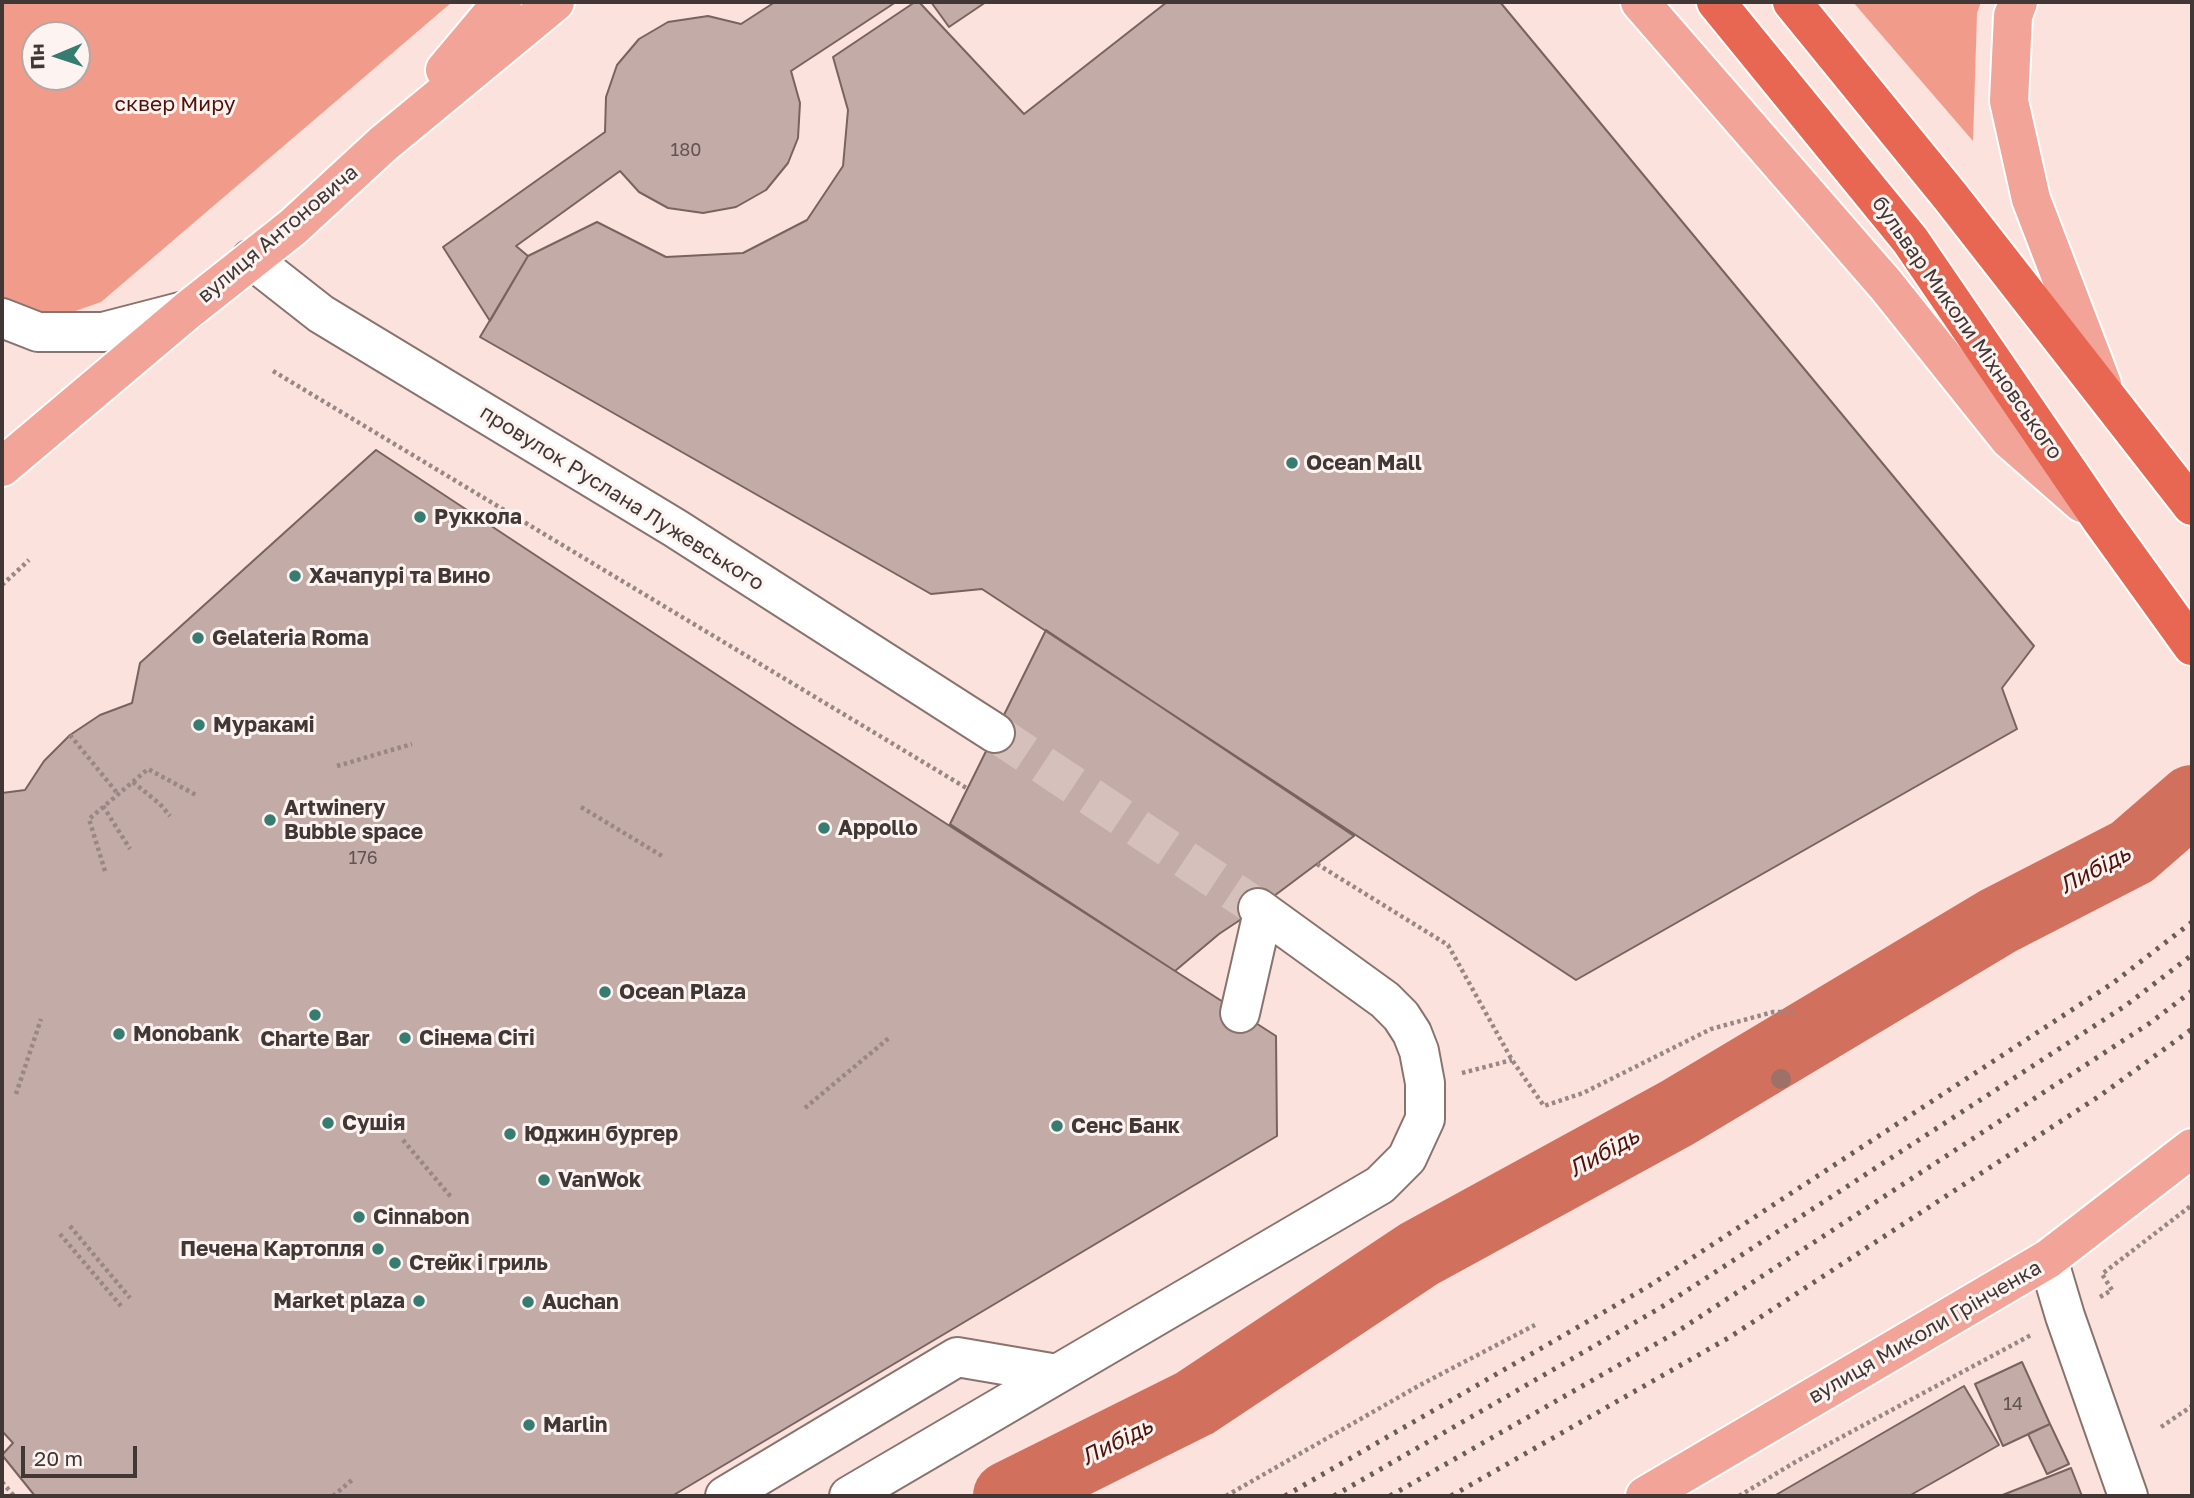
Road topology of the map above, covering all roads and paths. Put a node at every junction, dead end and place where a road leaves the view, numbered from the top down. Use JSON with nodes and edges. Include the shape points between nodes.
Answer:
{"nodes":[{"id":1,"x":502,"y":2,"type":"edge"},
{"id":2,"x":555,"y":2,"type":"edge"},
{"id":3,"x":1640,"y":2,"type":"edge"},
{"id":4,"x":1716,"y":2,"type":"edge"},
{"id":5,"x":1792,"y":2,"type":"edge"},
{"id":6,"x":2018,"y":2,"type":"edge"},
{"id":7,"x":383,"y":144,"type":"junction"},
{"id":8,"x":251,"y":259,"type":"junction"},
{"id":9,"x":188,"y":310,"type":"junction"},
{"id":10,"x":2,"y":318,"type":"edge"},
{"id":11,"x":273,"y":371,"type":"dead end"},
{"id":12,"x":2108,"y":399,"type":"junction"},
{"id":13,"x":2,"y":467,"type":"edge"},
{"id":14,"x":2192,"y":506,"type":"edge"},
{"id":15,"x":2102,"y":521,"type":"junction"},
{"id":16,"x":29,"y":560,"type":"dead end"},
{"id":17,"x":2,"y":585,"type":"edge"},
{"id":18,"x":2186,"y":639,"type":"edge"},
{"id":19,"x":995,"y":733,"type":"tunnel mouth"},
{"id":20,"x":70,"y":735,"type":"dead end"},
{"id":21,"x":412,"y":744,"type":"dead end"},
{"id":22,"x":337,"y":766,"type":"dead end"},
{"id":23,"x":133,"y":782,"type":"junction"},
{"id":24,"x":968,"y":789,"type":"dead end"},
{"id":25,"x":118,"y":794,"type":"junction"},
{"id":26,"x":196,"y":795,"type":"dead end"},
{"id":27,"x":103,"y":806,"type":"junction"},
{"id":28,"x":581,"y":807,"type":"dead end"},
{"id":29,"x":170,"y":816,"type":"dead end"},
{"id":30,"x":130,"y":849,"type":"dead end"},
{"id":31,"x":662,"y":856,"type":"dead end"},
{"id":32,"x":1317,"y":864,"type":"dead end"},
{"id":33,"x":105,"y":871,"type":"dead end"},
{"id":34,"x":1793,"y":1012,"type":"dead end"},
{"id":35,"x":1240,"y":1013,"type":"dead end"},
{"id":36,"x":41,"y":1019,"type":"dead end"},
{"id":37,"x":890,"y":1037,"type":"dead end"},
{"id":38,"x":16,"y":1094,"type":"dead end"},
{"id":39,"x":805,"y":1108,"type":"dead end"},
{"id":40,"x":403,"y":1140,"type":"dead end"},
{"id":41,"x":2192,"y":1148,"type":"edge"},
{"id":42,"x":451,"y":1197,"type":"dead end"},
{"id":43,"x":2192,"y":1205,"type":"edge"},
{"id":44,"x":70,"y":1226,"type":"dead end"},
{"id":45,"x":60,"y":1234,"type":"dead end"},
{"id":46,"x":2048,"y":1259,"type":"junction"},
{"id":47,"x":2112,"y":1290,"type":"dead end"},
{"id":48,"x":130,"y":1298,"type":"dead end"},
{"id":49,"x":121,"y":1306,"type":"dead end"},
{"id":50,"x":1535,"y":1325,"type":"dead end"},
{"id":51,"x":2019,"y":1341,"type":"dead end"},
{"id":52,"x":1057,"y":1374,"type":"junction"},
{"id":53,"x":2192,"y":1406,"type":"edge"},
{"id":54,"x":2161,"y":1427,"type":"dead end"},
{"id":55,"x":352,"y":1480,"type":"dead end"},
{"id":56,"x":2,"y":1482,"type":"edge"},
{"id":57,"x":15,"y":1496,"type":"edge"},
{"id":58,"x":333,"y":1496,"type":"edge"},
{"id":59,"x":725,"y":1496,"type":"edge"},
{"id":60,"x":849,"y":1496,"type":"edge"},
{"id":61,"x":1226,"y":1496,"type":"edge"},
{"id":62,"x":1644,"y":1496,"type":"edge"},
{"id":63,"x":1739,"y":1496,"type":"edge"},
{"id":64,"x":2128,"y":1496,"type":"edge"}],
"edges":[{"from":1,"to":7,"type":"main road"},
{"from":2,"to":7,"type":"main road","name":"вулиця Антоновича"},
{"from":3,"to":15,"type":"main road","via":[[1886,285],[2009,439]]},
{"from":4,"to":15,"type":"highway","name":"бульвар Миколи Міхновського","via":[[1910,240]]},
{"from":5,"to":12,"type":"highway","via":[[1951,196]]},
{"from":6,"to":12,"type":"main road","via":[[2013,16],[2009,101],[2031,199]]},
{"from":7,"to":8,"type":"main road","name":"вулиця Антоновича"},
{"from":8,"to":9,"type":"main road","name":"вулиця Антоновича"},
{"from":8,"to":19,"type":"street","name":"провулок Руслана Лужевського","via":[[321,314],[675,528]]},
{"from":9,"to":10,"type":"street","via":[[103,332],[38,332]]},
{"from":9,"to":13,"type":"main road","name":"вулиця Антоновича"},
{"from":11,"to":24,"type":"path"},
{"from":12,"to":14,"type":"highway"},
{"from":15,"to":18,"type":"highway","name":"бульвар Миколи Міхновського"},
{"from":16,"to":17,"type":"path"},
{"from":20,"to":25,"type":"path"},
{"from":21,"to":22,"type":"path"},
{"from":23,"to":25,"type":"path"},
{"from":23,"to":26,"type":"path","via":[[148,769]]},
{"from":23,"to":29,"type":"path"},
{"from":25,"to":27,"type":"path"},
{"from":27,"to":30,"type":"path"},
{"from":27,"to":33,"type":"path","via":[[89,819]]},
{"from":28,"to":31,"type":"path"},
{"from":32,"to":34,"type":"path","via":[[1448,945],[1512,1060],[1544,1107],[1583,1093],[1711,1028],[1773,1012]]},
{"from":35,"to":52,"type":"street","via":[[1261,910],[1385,1000],[1412,1033],[1426,1083],[1425,1119],[1407,1158],[1380,1185]]},
{"from":36,"to":38,"type":"path"},
{"from":37,"to":39,"type":"path"},
{"from":40,"to":42,"type":"path"},
{"from":41,"to":46,"type":"main road","name":"вулиця Миколи Грінченка"},
{"from":43,"to":47,"type":"path","via":[[2102,1274]]},
{"from":44,"to":48,"type":"path"},
{"from":45,"to":49,"type":"path"},
{"from":46,"to":62,"type":"main road","name":"вулиця Миколи Грінченка"},
{"from":46,"to":64,"type":"street"},
{"from":50,"to":61,"type":"path"},
{"from":51,"to":63,"type":"path"},
{"from":52,"to":59,"type":"street","via":[[957,1357]]},
{"from":52,"to":60,"type":"street"},
{"from":53,"to":54,"type":"path"},
{"from":55,"to":58,"type":"path"},
{"from":56,"to":57,"type":"path"}]}
